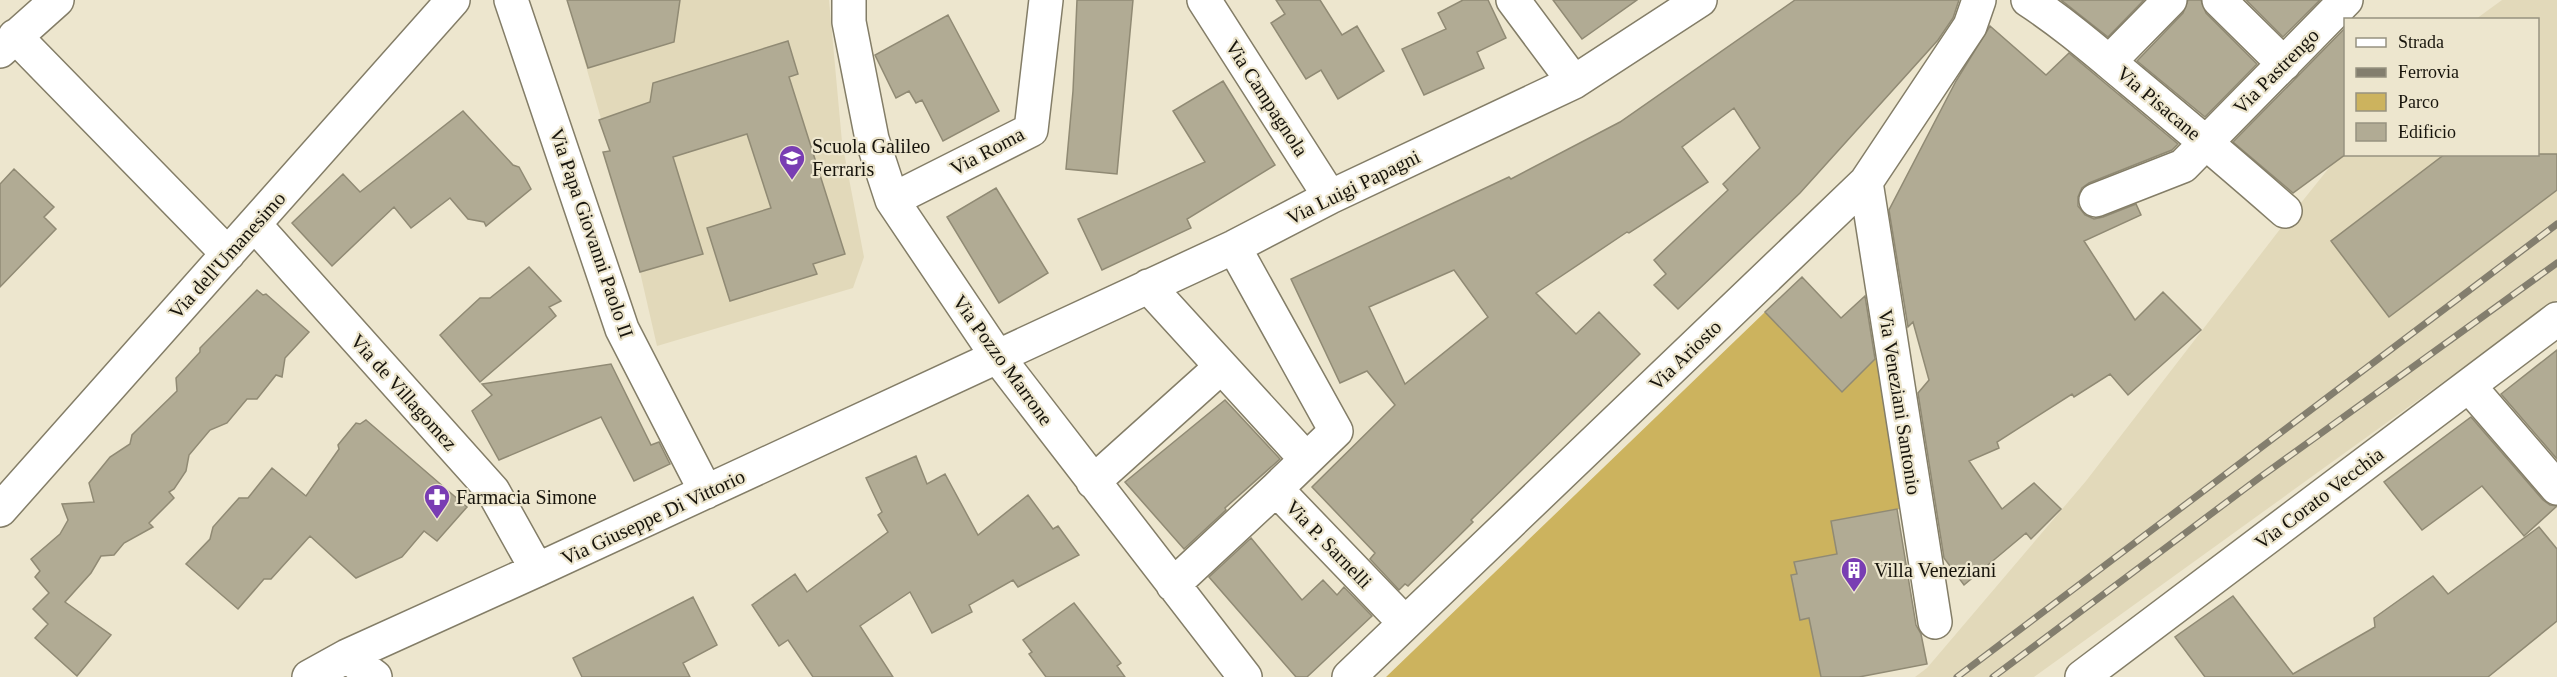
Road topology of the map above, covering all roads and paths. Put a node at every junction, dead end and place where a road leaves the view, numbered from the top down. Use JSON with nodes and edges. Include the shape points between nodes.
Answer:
{"nodes":[{"id":1,"x":453,"y":0,"type":"edge"},
{"id":2,"x":511,"y":0,"type":"edge"},
{"id":3,"x":849,"y":0,"type":"edge"},
{"id":4,"x":1046,"y":0,"type":"edge"},
{"id":5,"x":1204,"y":0,"type":"edge"},
{"id":6,"x":1513,"y":0,"type":"edge"},
{"id":7,"x":1700,"y":0,"type":"edge"},
{"id":8,"x":1979,"y":0,"type":"edge"},
{"id":9,"x":2170,"y":0,"type":"edge"},
{"id":10,"x":2219,"y":0,"type":"edge"},
{"id":11,"x":2346,"y":0,"type":"edge"},
{"id":12,"x":43,"y":5,"type":"edge"},
{"id":13,"x":2045,"y":5,"type":"edge"},
{"id":14,"x":8,"y":43,"type":"edge"},
{"id":15,"x":2109,"y":62,"type":"junction"},
{"id":16,"x":2284,"y":64,"type":"junction"},
{"id":17,"x":1574,"y":82,"type":"junction"},
{"id":18,"x":2206,"y":142,"type":"junction"},
{"id":19,"x":1866,"y":182,"type":"junction"},
{"id":20,"x":1330,"y":197,"type":"junction"},
{"id":21,"x":892,"y":200,"type":"junction"},
{"id":22,"x":2096,"y":200,"type":"dead end"},
{"id":23,"x":2285,"y":212,"type":"dead end"},
{"id":24,"x":254,"y":224,"type":"junction"},
{"id":25,"x":1234,"y":247,"type":"junction"},
{"id":26,"x":228,"y":254,"type":"junction"},
{"id":27,"x":1148,"y":286,"type":"junction"},
{"id":28,"x":2557,"y":319,"type":"edge"},
{"id":29,"x":997,"y":356,"type":"junction"},
{"id":30,"x":1221,"y":367,"type":"junction"},
{"id":31,"x":2469,"y":386,"type":"junction"},
{"id":32,"x":1306,"y":459,"type":"junction"},
{"id":33,"x":1093,"y":482,"type":"junction"},
{"id":34,"x":2557,"y":488,"type":"edge"},
{"id":35,"x":1276,"y":489,"type":"junction"},
{"id":36,"x":706,"y":492,"type":"junction"},
{"id":37,"x":1,"y":506,"type":"edge"},
{"id":38,"x":537,"y":570,"type":"junction"},
{"id":39,"x":1173,"y":585,"type":"junction"},
{"id":40,"x":1935,"y":622,"type":"dead end"},
{"id":41,"x":1405,"y":623,"type":"junction"},
{"id":42,"x":349,"y":666,"type":"edge"},
{"id":43,"x":309,"y":677,"type":"edge"},
{"id":44,"x":375,"y":677,"type":"edge"},
{"id":45,"x":1245,"y":677,"type":"edge"},
{"id":46,"x":1349,"y":677,"type":"edge"},
{"id":47,"x":2082,"y":677,"type":"edge"}],
"edges":[{"from":1,"to":24,"type":"street","name":"Via dell'Umanesimo"},
{"from":2,"to":36,"type":"street","name":"Via Papa Giovanni Paolo II","via":[[622,328]]},
{"from":3,"to":21,"type":"street","name":"Via Pozzo Marrone","via":[[849,22],[872,139]]},
{"from":4,"to":21,"type":"street","name":"Via Roma","via":[[1031,130]]},
{"from":5,"to":20,"type":"street","name":"Via Campagnola"},
{"from":6,"to":17,"type":"street"},
{"from":7,"to":17,"type":"street","name":"Via Luigi Papagni"},
{"from":8,"to":19,"type":"street","name":"Via Ariosto","via":[[1970,26]]},
{"from":9,"to":15,"type":"street"},
{"from":10,"to":16,"type":"street"},
{"from":11,"to":16,"type":"street","name":"Via Pastrengo"},
{"from":12,"to":14,"type":"street"},
{"from":13,"to":15,"type":"street","name":"Via Pisacane"},
{"from":14,"to":26,"type":"street"},
{"from":15,"to":18,"type":"street","name":"Via Pisacane"},
{"from":16,"to":18,"type":"street","name":"Via Pastrengo"},
{"from":17,"to":20,"type":"street","name":"Via Luigi Papagni"},
{"from":18,"to":22,"type":"street","name":"Via Pastrengo","via":[[2183,166]]},
{"from":18,"to":23,"type":"street","name":"Via Pisacane"},
{"from":19,"to":40,"type":"street","name":"Via Veneziani Santonio"},
{"from":19,"to":41,"type":"street","name":"Via Ariosto"},
{"from":20,"to":25,"type":"street","name":"Via Luigi Papagni"},
{"from":21,"to":29,"type":"street","name":"Via Pozzo Marrone"},
{"from":24,"to":26,"type":"street","name":"Via dell'Umanesimo"},
{"from":24,"to":38,"type":"street","name":"Via de Villagomez","via":[[493,491]]},
{"from":25,"to":27,"type":"street","name":"Via Luigi Papagni"},
{"from":25,"to":32,"type":"street","via":[[1336,431]]},
{"from":26,"to":37,"type":"street","name":"Via dell'Umanesimo"},
{"from":27,"to":29,"type":"street","name":"Via Luigi Papagni"},
{"from":27,"to":30,"type":"street"},
{"from":28,"to":31,"type":"street","name":"Via Corato Vecchia"},
{"from":29,"to":33,"type":"street","name":"Via Pozzo Marrone"},
{"from":29,"to":36,"type":"street","name":"Via Giuseppe Di Vittorio"},
{"from":30,"to":32,"type":"street"},
{"from":30,"to":33,"type":"street"},
{"from":31,"to":34,"type":"street"},
{"from":31,"to":47,"type":"street","name":"Via Corato Vecchia"},
{"from":32,"to":35,"type":"street"},
{"from":33,"to":39,"type":"street","name":"Via Pozzo Marrone"},
{"from":35,"to":39,"type":"street","name":"Via P. Sarnelli"},
{"from":35,"to":41,"type":"street","name":"Via P. Sarnelli"},
{"from":36,"to":38,"type":"street","name":"Via Giuseppe Di Vittorio"},
{"from":38,"to":42,"type":"street","name":"Via Giuseppe Di Vittorio"},
{"from":39,"to":45,"type":"street","name":"Via Pozzo Marrone"},
{"from":41,"to":46,"type":"street","name":"Via Ariosto"},
{"from":42,"to":43,"type":"street","name":"Via Giuseppe Di Vittorio"},
{"from":42,"to":44,"type":"street"}]}
